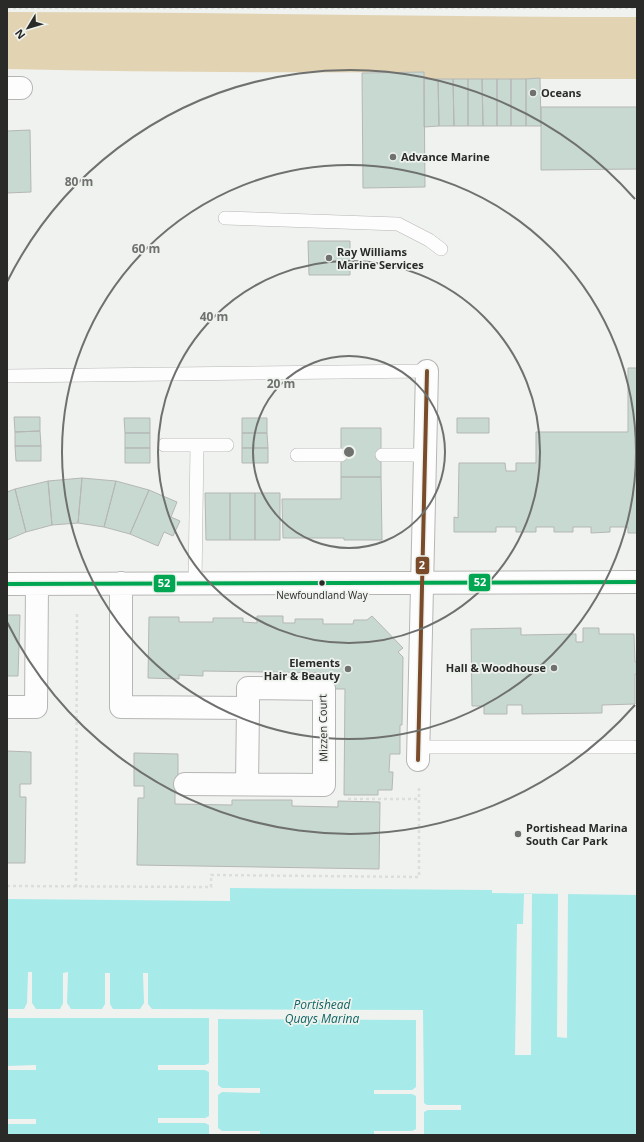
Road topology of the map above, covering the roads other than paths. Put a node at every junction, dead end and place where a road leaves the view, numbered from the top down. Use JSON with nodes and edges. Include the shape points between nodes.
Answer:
{"nodes":[{"id":1,"x":225,"y":218,"type":"dead end"},
{"id":2,"x":441,"y":248,"type":"dead end"},
{"id":3,"x":426,"y":371,"type":"joint"},
{"id":4,"x":7,"y":376,"type":"edge"},
{"id":5,"x":164,"y":444,"type":"dead end"},
{"id":6,"x":197,"y":445,"type":"junction"},
{"id":7,"x":227,"y":445,"type":"dead end"},
{"id":8,"x":297,"y":455,"type":"dead end"},
{"id":9,"x":341,"y":455,"type":"dead end"},
{"id":10,"x":382,"y":455,"type":"dead end"},
{"id":11,"x":425,"y":455,"type":"junction"},
{"id":12,"x":637,"y":582,"type":"edge"},
{"id":13,"x":195,"y":583,"type":"junction"},
{"id":14,"x":423,"y":583,"type":"junction"},
{"id":15,"x":7,"y":584,"type":"edge"},
{"id":16,"x":37,"y":584,"type":"junction"},
{"id":17,"x":121,"y":584,"type":"junction"},
{"id":18,"x":7,"y":707,"type":"edge"},
{"id":19,"x":248,"y":708,"type":"junction"},
{"id":20,"x":633,"y":747,"type":"dead end"},
{"id":21,"x":419,"y":754,"type":"joint"},
{"id":22,"x":185,"y":784,"type":"dead end"},
{"id":23,"x":247,"y":784,"type":"junction"}],
"edges":[{"from":1,"to":2,"type":"lane","via":[[398,224]]},
{"from":3,"to":4,"type":"lane"},
{"from":3,"to":11,"type":"street"},
{"from":5,"to":6,"type":"lane"},
{"from":6,"to":7,"type":"lane"},
{"from":6,"to":13,"type":"lane"},
{"from":8,"to":9,"type":"lane"},
{"from":10,"to":11,"type":"lane"},
{"from":11,"to":14,"type":"street"},
{"from":12,"to":14,"type":"street"},
{"from":13,"to":14,"type":"street"},
{"from":13,"to":17,"type":"street"},
{"from":14,"to":21,"type":"street"},
{"from":15,"to":16,"type":"street"},
{"from":16,"to":17,"type":"street"},
{"from":16,"to":18,"type":"street","via":[[36,707]]},
{"from":17,"to":19,"type":"street","via":[[121,707]]},
{"from":19,"to":23,"type":"street","name":"Mizzen Court"},
{"from":19,"to":23,"type":"street","name":"Mizzen Court","via":[[248,688],[324,689],[324,785]]},
{"from":20,"to":21,"type":"lane","via":[[519,748]]},
{"from":22,"to":23,"type":"street"}]}
